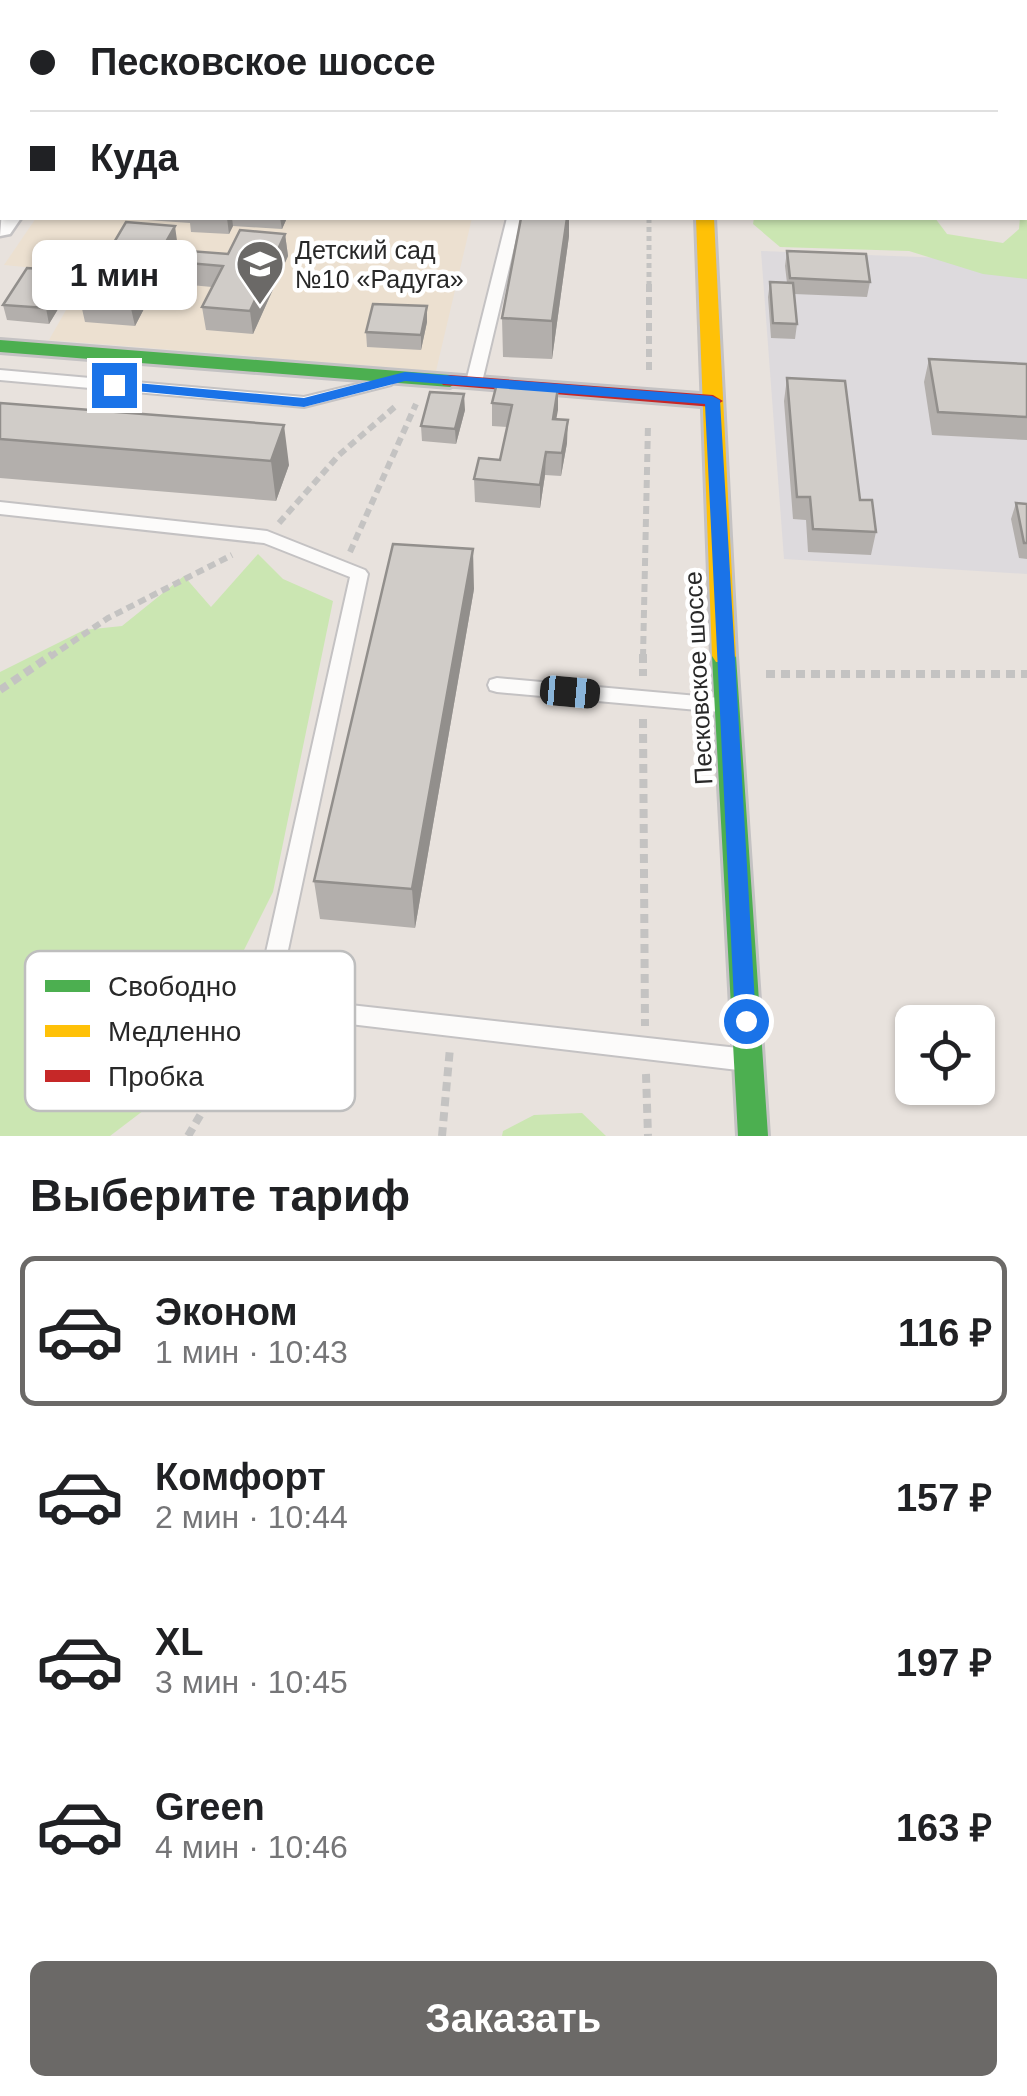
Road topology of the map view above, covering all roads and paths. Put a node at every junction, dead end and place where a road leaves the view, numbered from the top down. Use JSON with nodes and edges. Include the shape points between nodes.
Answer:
{"nodes":[{"id":1,"x":514,"y":220,"type":"edge"},
{"id":2,"x":705,"y":220,"type":"edge"},
{"id":3,"x":0,"y":346,"type":"edge"},
{"id":4,"x":0,"y":375,"type":"edge"},
{"id":5,"x":405,"y":377,"type":"junction"},
{"id":6,"x":474,"y":382,"type":"junction"},
{"id":7,"x":712,"y":400,"type":"junction"},
{"id":8,"x":0,"y":508,"type":"edge"},
{"id":9,"x":725,"y":674,"type":"junction"},
{"id":10,"x":1027,"y":674,"type":"edge"},
{"id":11,"x":498,"y":685,"type":"dead end"},
{"id":12,"x":726,"y":706,"type":"junction"},
{"id":13,"x":277,"y":951,"type":"edge"},
{"id":14,"x":355,"y":1016,"type":"edge"},
{"id":15,"x":452,"y":1026,"type":"junction"},
{"id":16,"x":748,"y":1060,"type":"junction"},
{"id":17,"x":203,"y":1111,"type":"edge"},
{"id":18,"x":439,"y":1134,"type":"edge"},
{"id":19,"x":188,"y":1136,"type":"edge"},
{"id":20,"x":753,"y":1136,"type":"edge"}],
"edges":[{"from":1,"to":6,"type":"lane"},
{"from":2,"to":7,"type":"street","name":"Песковское шоссе"},
{"from":3,"to":5,"type":"street"},
{"from":4,"to":5,"type":"lane","via":[[304,402]]},
{"from":5,"to":6,"type":"street"},
{"from":6,"to":7,"type":"street"},
{"from":7,"to":9,"type":"street","name":"Песковское шоссе"},
{"from":8,"to":13,"type":"lane","via":[[267,537],[358,574]]},
{"from":9,"to":10,"type":"path"},
{"from":9,"to":12,"type":"street","name":"Песковское шоссе"},
{"from":11,"to":12,"type":"lane"},
{"from":12,"to":16,"type":"street","name":"Песковское шоссе"},
{"from":14,"to":15,"type":"lane"},
{"from":15,"to":16,"type":"lane"},
{"from":15,"to":18,"type":"path"},
{"from":16,"to":20,"type":"street","name":"Песковское шоссе"},
{"from":17,"to":19,"type":"path"}]}
